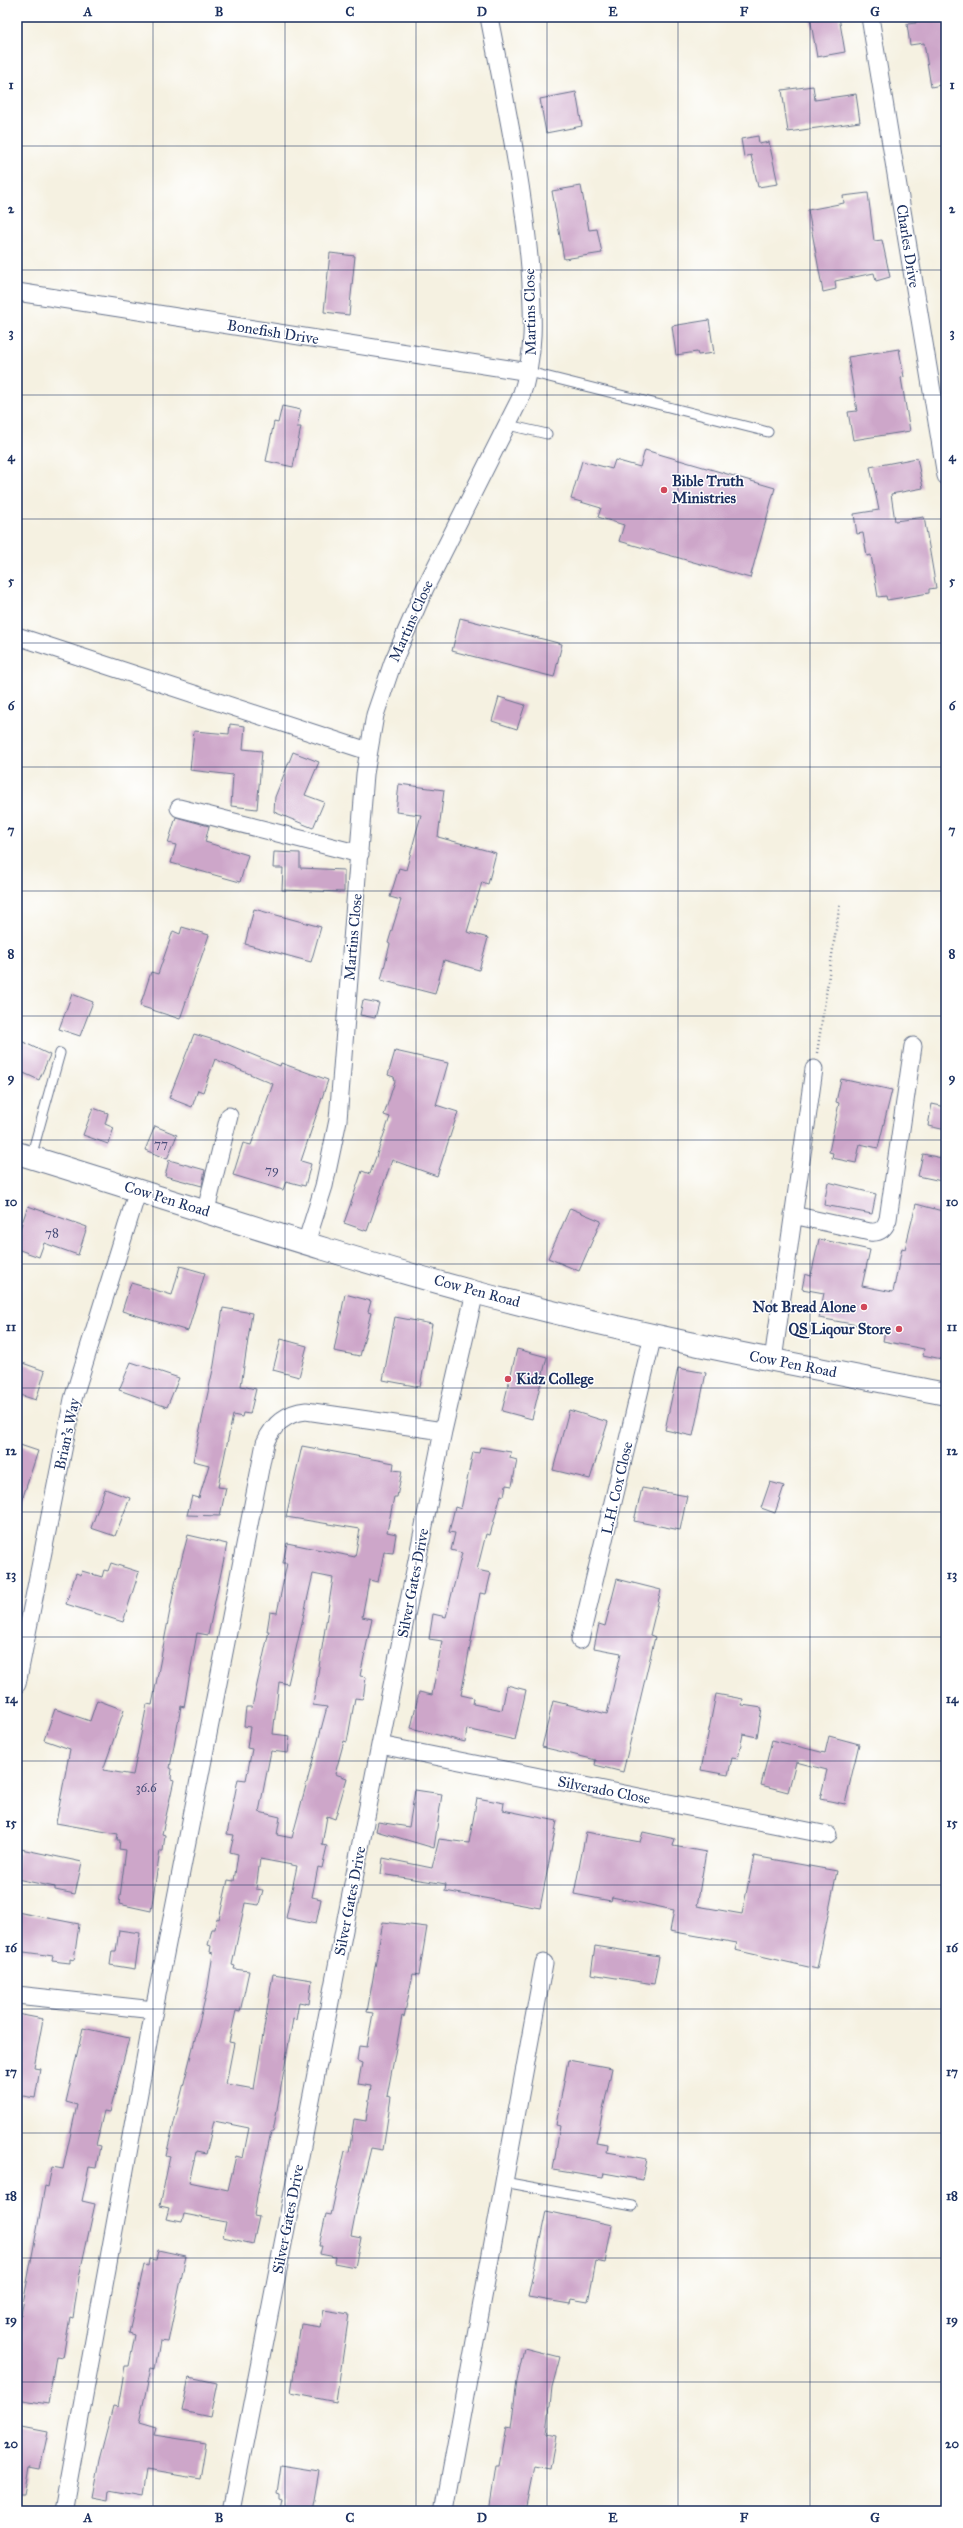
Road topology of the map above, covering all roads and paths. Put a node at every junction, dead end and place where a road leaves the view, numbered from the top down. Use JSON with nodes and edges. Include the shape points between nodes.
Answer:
{"nodes":[{"id":1,"x":489,"y":17,"type":"edge"},
{"id":2,"x":870,"y":17,"type":"edge"},
{"id":3,"x":17,"y":292,"type":"edge"},
{"id":4,"x":529,"y":372,"type":"junction"},
{"id":5,"x":508,"y":425,"type":"junction"},
{"id":6,"x":768,"y":432,"type":"dead end"},
{"id":7,"x":547,"y":434,"type":"dead end"},
{"id":8,"x":946,"y":476,"type":"edge"},
{"id":9,"x":17,"y":636,"type":"edge"},
{"id":10,"x":368,"y":751,"type":"junction"},
{"id":11,"x":179,"y":808,"type":"dead end"},
{"id":12,"x":360,"y":854,"type":"junction"},
{"id":13,"x":840,"y":903,"type":"dead end"},
{"id":14,"x":913,"y":1046,"type":"dead end"},
{"id":15,"x":60,"y":1053,"type":"dead end"},
{"id":16,"x":814,"y":1069,"type":"joint"},
{"id":17,"x":229,"y":1116,"type":"dead end"},
{"id":18,"x":24,"y":1155,"type":"edge"},
{"id":19,"x":138,"y":1190,"type":"junction"},
{"id":20,"x":206,"y":1210,"type":"junction"},
{"id":21,"x":793,"y":1215,"type":"junction"},
{"id":22,"x":306,"y":1243,"type":"junction"},
{"id":23,"x":475,"y":1292,"type":"junction"},
{"id":24,"x":653,"y":1335,"type":"junction"},
{"id":25,"x":773,"y":1360,"type":"junction"},
{"id":26,"x":946,"y":1394,"type":"edge"},
{"id":27,"x":443,"y":1431,"type":"junction"},
{"id":28,"x":580,"y":1640,"type":"dead end"},
{"id":29,"x":17,"y":1684,"type":"edge"},
{"id":30,"x":380,"y":1746,"type":"junction"},
{"id":31,"x":828,"y":1835,"type":"dead end"},
{"id":32,"x":544,"y":1963,"type":"dead end"},
{"id":33,"x":17,"y":1995,"type":"edge"},
{"id":34,"x":154,"y":2010,"type":"junction"},
{"id":35,"x":504,"y":2182,"type":"junction"},
{"id":36,"x":633,"y":2206,"type":"dead end"},
{"id":37,"x":63,"y":2511,"type":"edge"},
{"id":38,"x":231,"y":2511,"type":"edge"},
{"id":39,"x":444,"y":2511,"type":"edge"}],
"edges":[{"from":1,"to":4,"type":"street","name":"Martins Close","via":[[518,166],[528,238],[533,338]]},
{"from":2,"to":8,"type":"street","name":"Charles Drive"},
{"from":3,"to":4,"type":"street","name":"Bonefish Drive"},
{"from":4,"to":5,"type":"street","name":"Martins Close"},
{"from":4,"to":6,"type":"lane"},
{"from":5,"to":7,"type":"lane"},
{"from":5,"to":10,"type":"street","name":"Martins Close","via":[[425,588],[404,636],[381,695]]},
{"from":9,"to":10,"type":"street"},
{"from":10,"to":12,"type":"street","name":"Martins Close"},
{"from":11,"to":12,"type":"street"},
{"from":12,"to":22,"type":"street","name":"Martins Close","via":[[338,1120],[324,1186]]},
{"from":13,"to":16,"type":"path"},
{"from":14,"to":21,"type":"street","via":[[885,1226],[880,1231],[870,1232]]},
{"from":15,"to":18,"type":"lane"},
{"from":16,"to":21,"type":"street"},
{"from":17,"to":20,"type":"street"},
{"from":18,"to":19,"type":"main road","name":"Cow Pen Road"},
{"from":19,"to":20,"type":"main road","name":"Cow Pen Road"},
{"from":19,"to":29,"type":"street","name":"Brian's Way","via":[[73,1399]]},
{"from":20,"to":22,"type":"main road","name":"Cow Pen Road"},
{"from":21,"to":25,"type":"street"},
{"from":22,"to":23,"type":"main road","name":"Cow Pen Road"},
{"from":23,"to":24,"type":"main road","name":"Cow Pen Road"},
{"from":23,"to":27,"type":"street","name":"Silver Gates Drive"},
{"from":24,"to":25,"type":"main road","name":"Cow Pen Road"},
{"from":24,"to":28,"type":"street","name":"L.H. Cox Close"},
{"from":25,"to":26,"type":"main road","name":"Cow Pen Road"},
{"from":27,"to":30,"type":"street","name":"Silver Gates Drive"},
{"from":27,"to":34,"type":"street","via":[[306,1411],[282,1419],[270,1433],[260,1459]]},
{"from":30,"to":31,"type":"street","name":"Silverado Close"},
{"from":30,"to":38,"type":"street","name":"Silver Gates Drive"},
{"from":32,"to":35,"type":"street"},
{"from":33,"to":34,"type":"street"},
{"from":34,"to":37,"type":"street"},
{"from":35,"to":36,"type":"lane"},
{"from":35,"to":39,"type":"street"}]}
